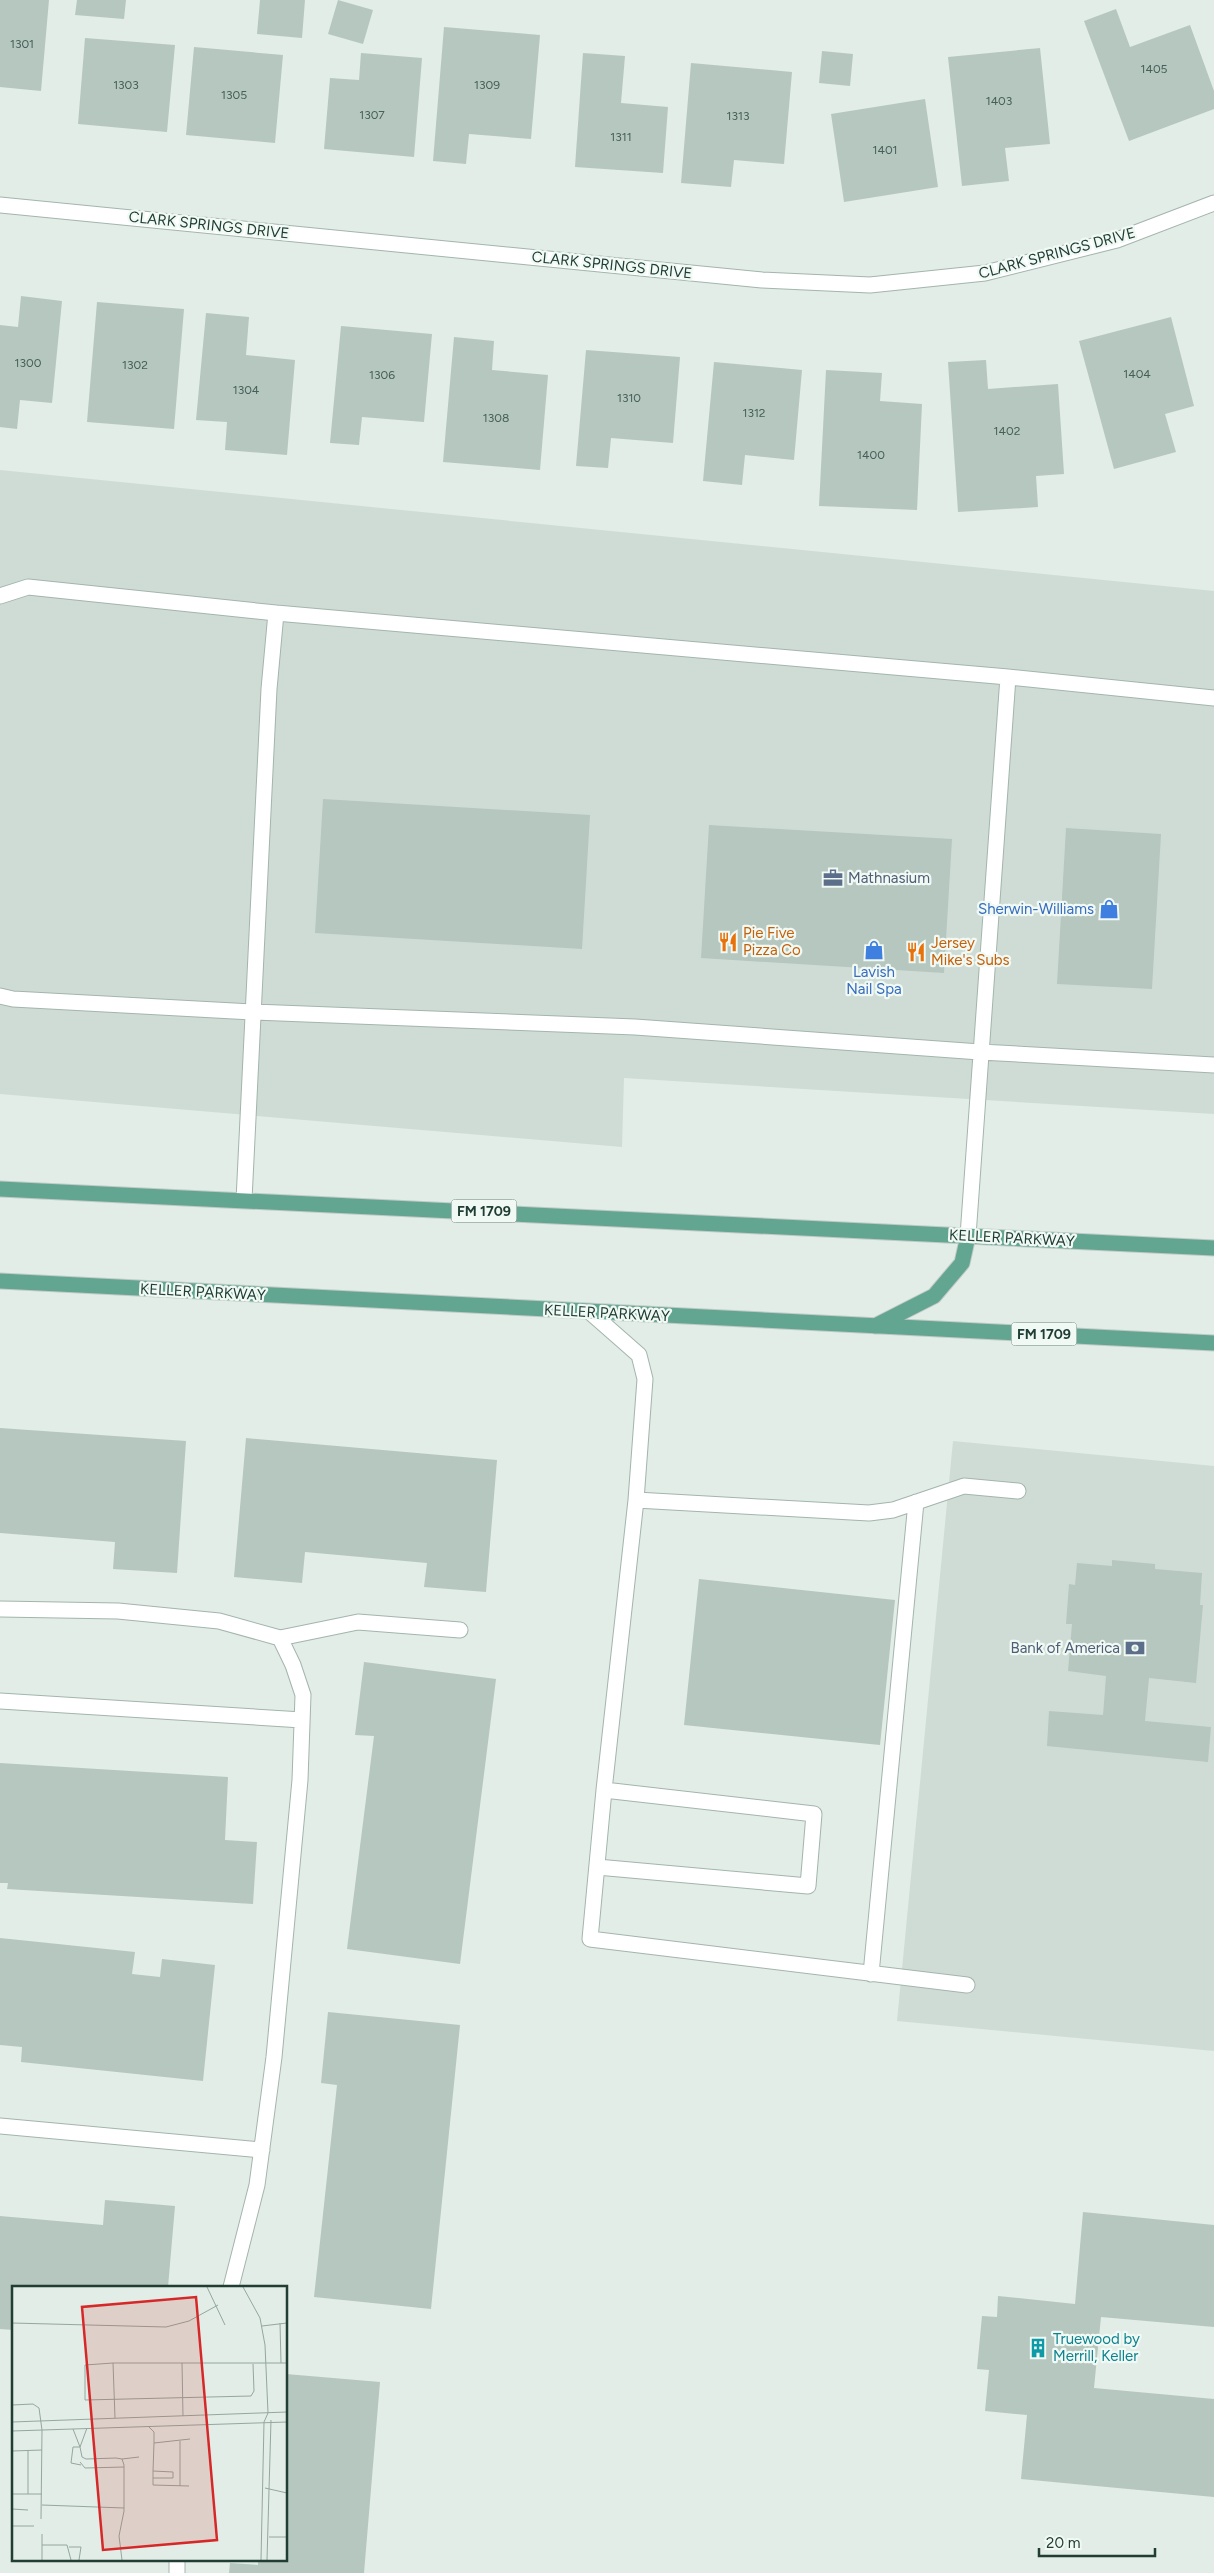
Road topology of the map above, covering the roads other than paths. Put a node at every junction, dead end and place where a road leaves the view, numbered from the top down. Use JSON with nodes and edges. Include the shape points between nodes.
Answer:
{"nodes":[{"id":1,"x":1214,"y":203,"type":"edge"},
{"id":2,"x":0,"y":205,"type":"edge"},
{"id":3,"x":0,"y":596,"type":"edge"},
{"id":4,"x":276,"y":613,"type":"junction"},
{"id":5,"x":1008,"y":677,"type":"junction"},
{"id":6,"x":1214,"y":698,"type":"edge"},
{"id":7,"x":0,"y":996,"type":"edge"},
{"id":8,"x":252,"y":1012,"type":"junction"},
{"id":9,"x":980,"y":1052,"type":"junction"},
{"id":10,"x":1214,"y":1065,"type":"edge"},
{"id":11,"x":0,"y":1188,"type":"edge"},
{"id":12,"x":244,"y":1200,"type":"junction"},
{"id":13,"x":968,"y":1236,"type":"junction"},
{"id":14,"x":1214,"y":1248,"type":"edge"},
{"id":15,"x":0,"y":1281,"type":"edge"},
{"id":16,"x":590,"y":1312,"type":"junction"},
{"id":17,"x":874,"y":1326,"type":"junction"},
{"id":18,"x":1214,"y":1343,"type":"edge"},
{"id":19,"x":1018,"y":1492,"type":"dead end"},
{"id":20,"x":636,"y":1500,"type":"junction"},
{"id":21,"x":916,"y":1502,"type":"junction"},
{"id":22,"x":0,"y":1609,"type":"edge"},
{"id":23,"x":460,"y":1630,"type":"dead end"},
{"id":24,"x":280,"y":1638,"type":"junction"},
{"id":25,"x":0,"y":1701,"type":"edge"},
{"id":26,"x":302,"y":1720,"type":"junction"},
{"id":27,"x":604,"y":1790,"type":"junction"},
{"id":28,"x":597,"y":1867,"type":"junction"},
{"id":29,"x":871,"y":1974,"type":"junction"},
{"id":30,"x":967,"y":1985,"type":"dead end"},
{"id":31,"x":0,"y":2126,"type":"edge"},
{"id":32,"x":262,"y":2150,"type":"junction"},
{"id":33,"x":231,"y":2286,"type":"edge"},
{"id":34,"x":177,"y":2560,"type":"edge"},
{"id":35,"x":177,"y":2573,"type":"edge"}],
"edges":[{"from":1,"to":2,"type":"street","name":"CLARK SPRINGS DRIVE","via":[[1117,240],[985,273],[870,285],[762,280]]},
{"from":3,"to":4,"type":"street","via":[[28,587]]},
{"from":4,"to":5,"type":"street"},
{"from":4,"to":8,"type":"street"},
{"from":5,"to":6,"type":"street"},
{"from":5,"to":9,"type":"street"},
{"from":7,"to":8,"type":"street"},
{"from":8,"to":9,"type":"street","via":[[635,1027]]},
{"from":8,"to":12,"type":"street"},
{"from":9,"to":10,"type":"street"},
{"from":9,"to":13,"type":"street"},
{"from":11,"to":12,"type":"main road","name":"KELLER PARKWAY","number":"FM 1709"},
{"from":12,"to":13,"type":"main road","name":"KELLER PARKWAY","number":"FM 1709"},
{"from":13,"to":14,"type":"main road","name":"KELLER PARKWAY","number":"FM 1709"},
{"from":13,"to":17,"type":"main road","via":[[962,1263],[934,1296]]},
{"from":15,"to":16,"type":"main road","name":"KELLER PARKWAY","number":"FM 1709"},
{"from":16,"to":17,"type":"main road","name":"KELLER PARKWAY","number":"FM 1709"},
{"from":16,"to":20,"type":"street","via":[[639,1355],[645,1379]]},
{"from":17,"to":18,"type":"main road","name":"KELLER PARKWAY","number":"FM 1709"},
{"from":19,"to":21,"type":"street","via":[[964,1486]]},
{"from":20,"to":21,"type":"street","via":[[869,1513],[893,1510]]},
{"from":20,"to":27,"type":"street"},
{"from":21,"to":29,"type":"street"},
{"from":22,"to":24,"type":"street","via":[[118,1611],[219,1621]]},
{"from":23,"to":24,"type":"street","via":[[358,1622]]},
{"from":24,"to":26,"type":"street","via":[[303,1695]]},
{"from":25,"to":26,"type":"street"},
{"from":26,"to":32,"type":"street","via":[[300,1780]]},
{"from":27,"to":28,"type":"street"},
{"from":27,"to":28,"type":"street","via":[[814,1814],[808,1886]]},
{"from":28,"to":29,"type":"street","via":[[590,1939]]},
{"from":29,"to":30,"type":"street"},
{"from":31,"to":32,"type":"street"},
{"from":32,"to":33,"type":"street","via":[[257,2185]]},
{"from":34,"to":35,"type":"street"}]}
